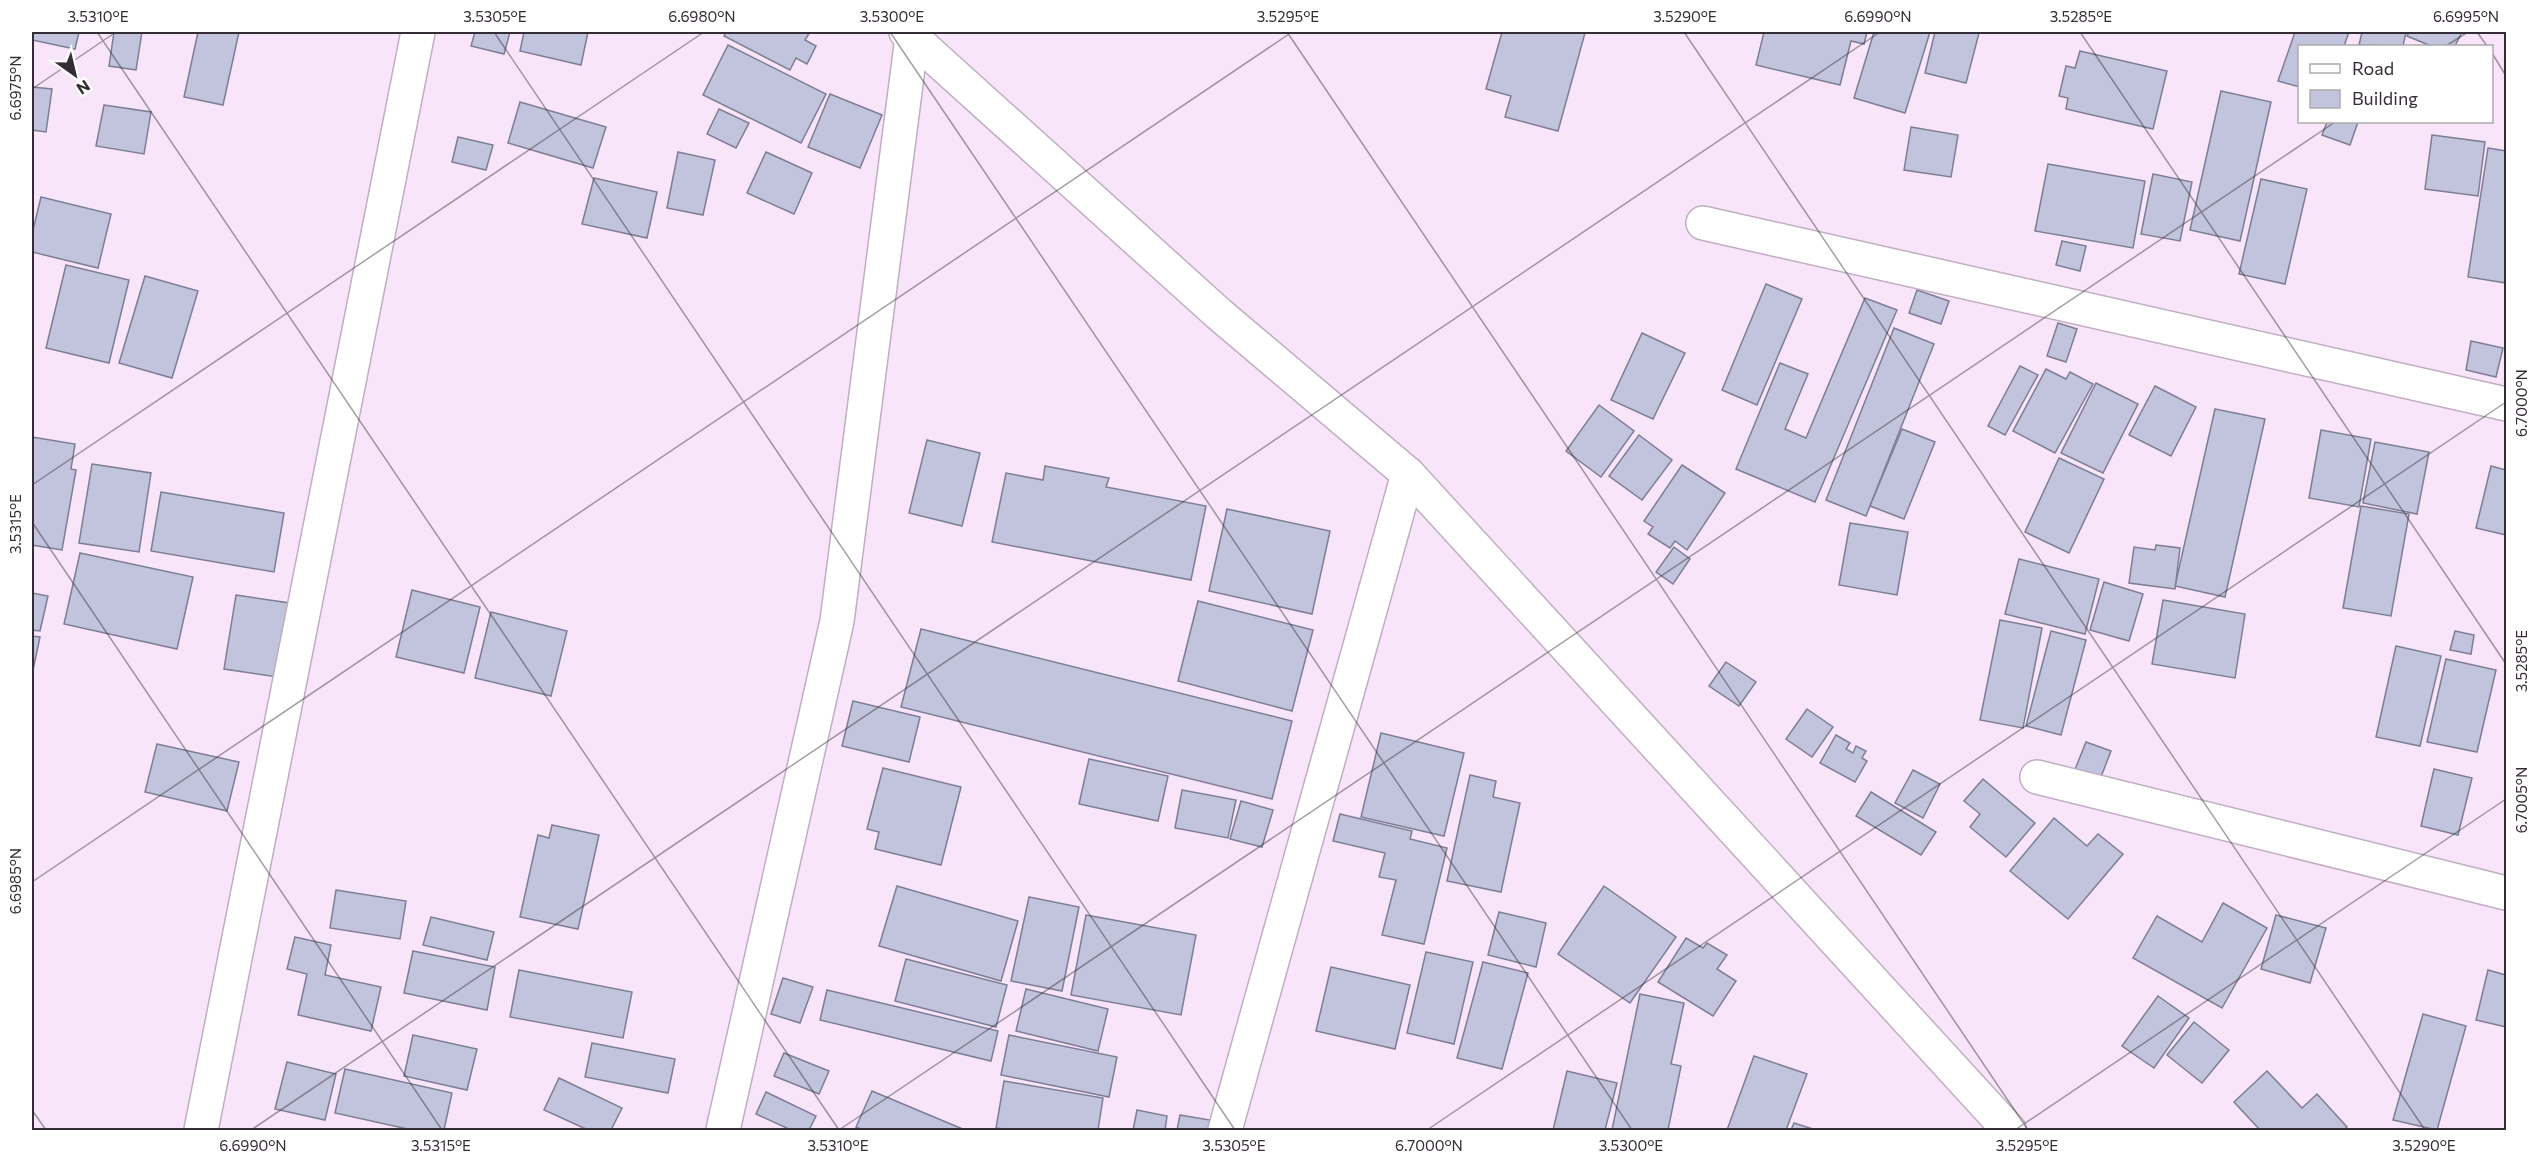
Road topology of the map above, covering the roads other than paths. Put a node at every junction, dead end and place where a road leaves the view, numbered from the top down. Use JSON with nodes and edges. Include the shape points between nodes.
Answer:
{"nodes":[{"id":1,"x":418,"y":32,"type":"edge"},
{"id":2,"x":909,"y":34,"type":"edge"},
{"id":3,"x":1703,"y":223,"type":"dead end"},
{"id":4,"x":2506,"y":404,"type":"edge"},
{"id":5,"x":1408,"y":474,"type":"junction"},
{"id":6,"x":2037,"y":777,"type":"dead end"},
{"id":7,"x":2506,"y":893,"type":"edge"},
{"id":8,"x":201,"y":1131,"type":"edge"},
{"id":9,"x":723,"y":1131,"type":"edge"},
{"id":10,"x":1226,"y":1131,"type":"edge"},
{"id":11,"x":2009,"y":1131,"type":"edge"}],
"edges":[{"from":1,"to":8,"type":"street"},
{"from":2,"to":5,"type":"street","via":[[1218,314]]},
{"from":2,"to":9,"type":"street","via":[[837,621]]},
{"from":3,"to":4,"type":"street"},
{"from":5,"to":10,"type":"street"},
{"from":5,"to":11,"type":"street"},
{"from":6,"to":7,"type":"street"}]}
